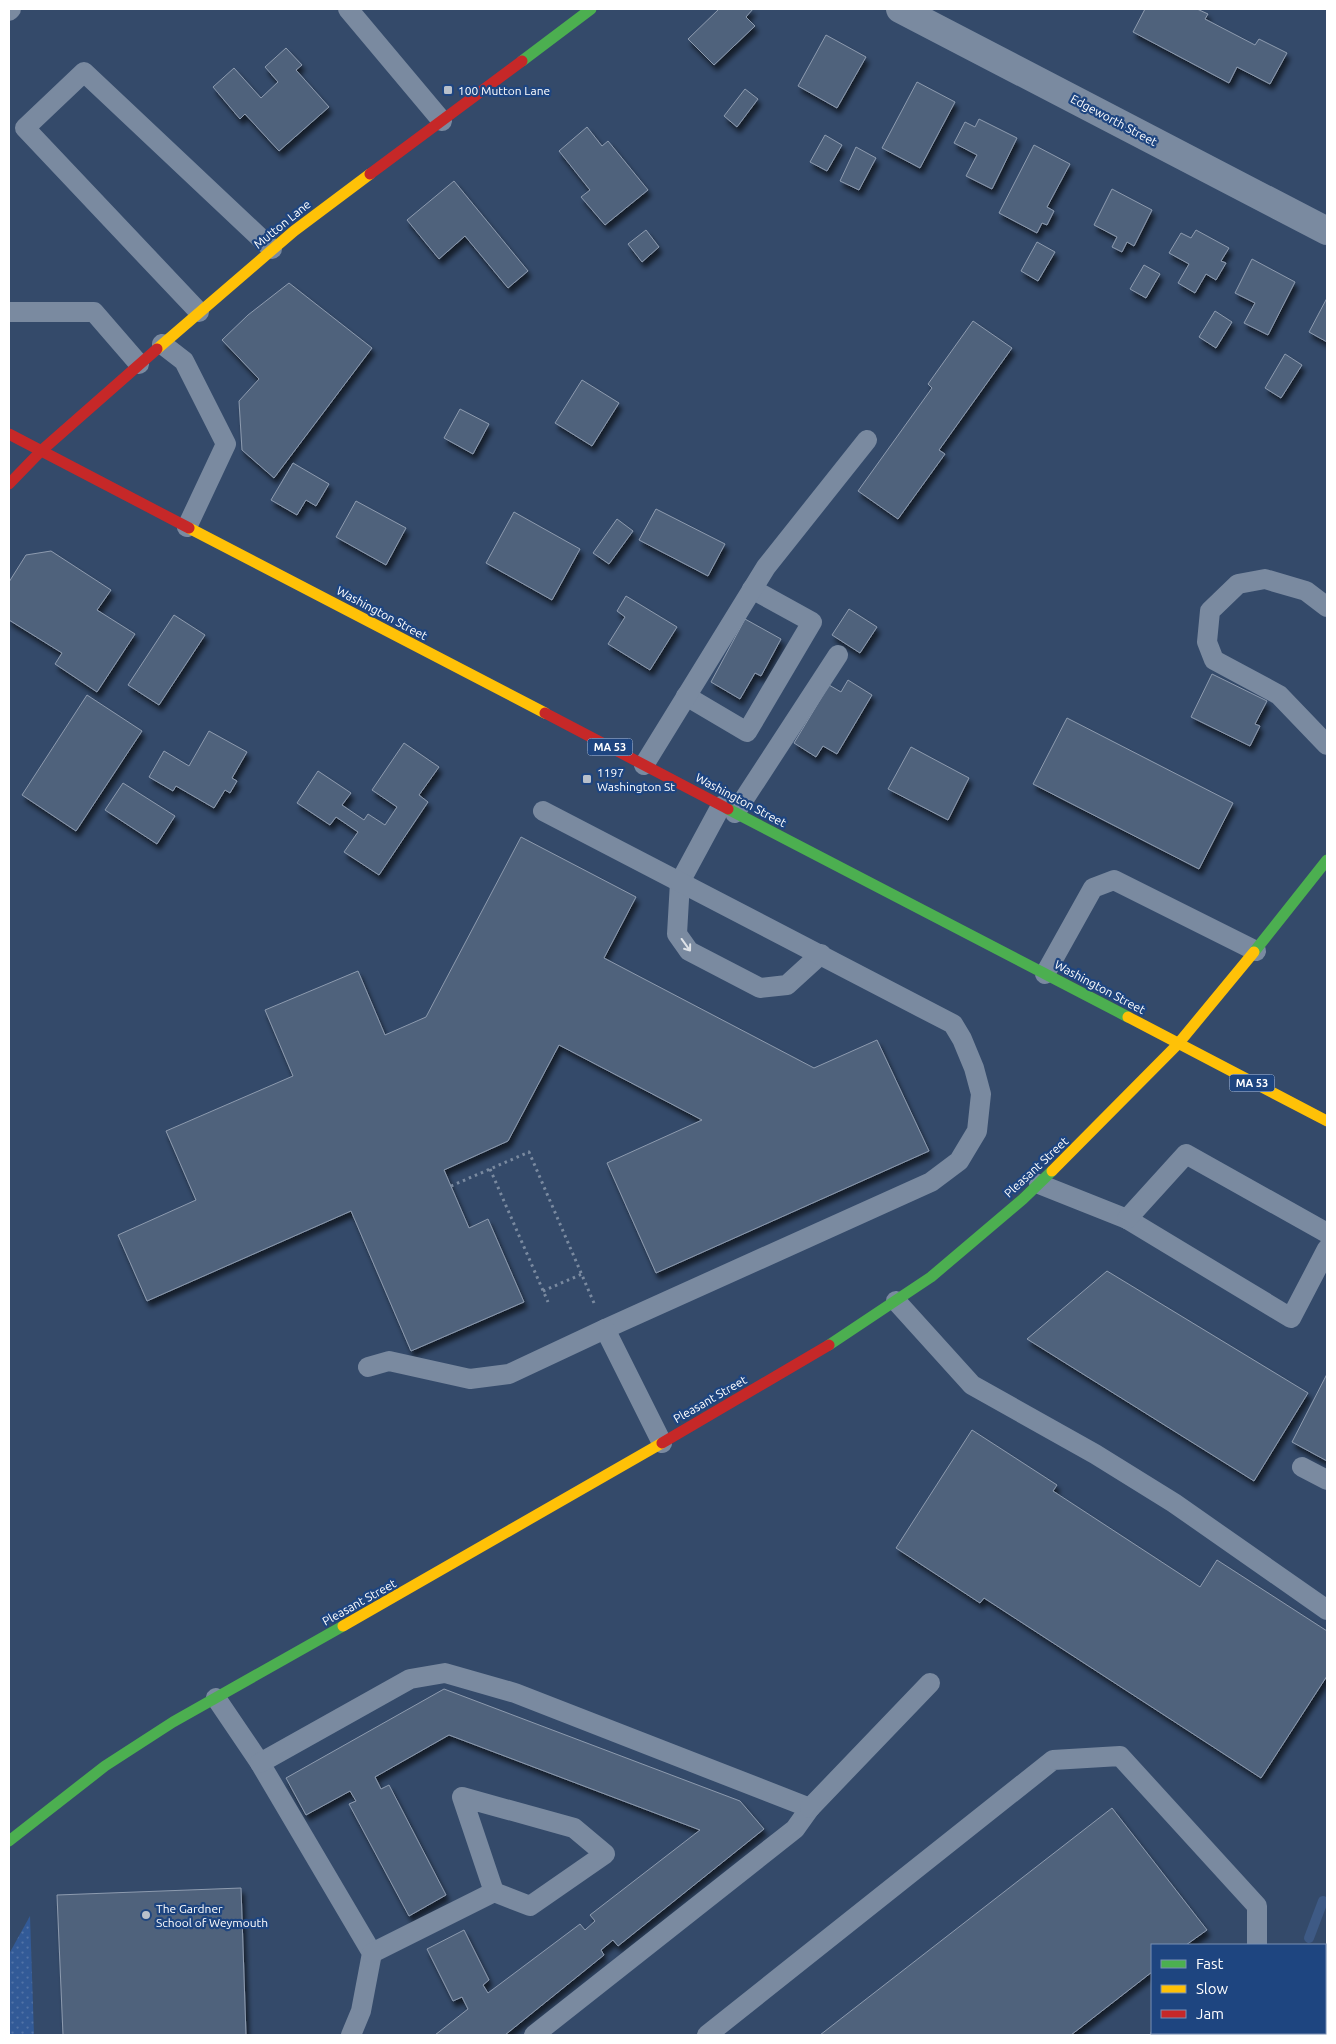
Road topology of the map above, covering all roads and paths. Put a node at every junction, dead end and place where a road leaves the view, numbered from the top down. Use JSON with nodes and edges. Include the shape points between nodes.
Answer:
{"nodes":[{"id":1,"x":348,"y":9,"type":"edge"},
{"id":2,"x":591,"y":9,"type":"edge"},
{"id":3,"x":900,"y":9,"type":"edge"},
{"id":4,"x":442,"y":121,"type":"junction"},
{"id":5,"x":1327,"y":232,"type":"edge"},
{"id":6,"x":272,"y":249,"type":"junction"},
{"id":7,"x":9,"y":312,"type":"edge"},
{"id":8,"x":198,"y":312,"type":"junction"},
{"id":9,"x":162,"y":344,"type":"junction"},
{"id":10,"x":139,"y":364,"type":"junction"},
{"id":11,"x":9,"y":434,"type":"edge"},
{"id":12,"x":867,"y":440,"type":"dead end"},
{"id":13,"x":41,"y":451,"type":"junction"},
{"id":14,"x":9,"y":484,"type":"edge"},
{"id":15,"x":187,"y":527,"type":"junction"},
{"id":16,"x":752,"y":589,"type":"junction"},
{"id":17,"x":1327,"y":607,"type":"edge"},
{"id":18,"x":838,"y":655,"type":"dead end"},
{"id":19,"x":686,"y":696,"type":"junction"},
{"id":20,"x":1327,"y":745,"type":"edge"},
{"id":21,"x":644,"y":765,"type":"junction"},
{"id":22,"x":728,"y":810,"type":"junction"},
{"id":23,"x":544,"y":812,"type":"dead end"},
{"id":24,"x":1327,"y":860,"type":"edge"},
{"id":25,"x":680,"y":882,"type":"junction"},
{"id":26,"x":1256,"y":951,"type":"junction"},
{"id":27,"x":821,"y":954,"type":"junction"},
{"id":28,"x":1045,"y":974,"type":"junction"},
{"id":29,"x":1178,"y":1044,"type":"junction"},
{"id":30,"x":1327,"y":1121,"type":"edge"},
{"id":31,"x":490,"y":1169,"type":"junction"},
{"id":32,"x":1039,"y":1184,"type":"junction"},
{"id":33,"x":450,"y":1186,"type":"dead end"},
{"id":34,"x":1127,"y":1219,"type":"junction"},
{"id":35,"x":1327,"y":1233,"type":"edge"},
{"id":36,"x":1327,"y":1249,"type":"edge"},
{"id":37,"x":582,"y":1274,"type":"junction"},
{"id":38,"x":543,"y":1291,"type":"junction"},
{"id":39,"x":896,"y":1301,"type":"junction"},
{"id":40,"x":548,"y":1302,"type":"dead end"},
{"id":41,"x":605,"y":1329,"type":"junction"},
{"id":42,"x":368,"y":1366,"type":"dead end"},
{"id":43,"x":662,"y":1443,"type":"junction"},
{"id":44,"x":1302,"y":1467,"type":"dead end"},
{"id":45,"x":1327,"y":1480,"type":"edge"},
{"id":46,"x":1327,"y":1610,"type":"edge"},
{"id":47,"x":930,"y":1683,"type":"dead end"},
{"id":48,"x":216,"y":1698,"type":"junction"},
{"id":49,"x":260,"y":1763,"type":"junction"},
{"id":50,"x":810,"y":1808,"type":"junction"},
{"id":51,"x":9,"y":1841,"type":"edge"},
{"id":52,"x":494,"y":1892,"type":"junction"},
{"id":53,"x":1257,"y":1944,"type":"edge"},
{"id":54,"x":372,"y":1953,"type":"junction"},
{"id":55,"x":351,"y":2035,"type":"edge"},
{"id":56,"x":534,"y":2035,"type":"edge"},
{"id":57,"x":707,"y":2035,"type":"edge"}],
"edges":[{"from":1,"to":4,"type":"lane"},
{"from":2,"to":4,"type":"main road","name":"Mutton Lane"},
{"from":3,"to":5,"type":"street","name":"Edgeworth Street"},
{"from":4,"to":6,"type":"main road","name":"Mutton Lane"},
{"from":6,"to":8,"type":"main road","name":"Mutton Lane"},
{"from":6,"to":8,"type":"lane","via":[[84,72],[25,128]]},
{"from":7,"to":10,"type":"lane","via":[[94,312]]},
{"from":8,"to":9,"type":"main road","name":"Mutton Lane"},
{"from":9,"to":10,"type":"main road","name":"Mutton Lane"},
{"from":9,"to":15,"type":"lane","via":[[184,361],[226,444]]},
{"from":10,"to":13,"type":"main road","name":"Mutton Lane"},
{"from":11,"to":13,"type":"main road","name":"Washington Street","number":"MA 53"},
{"from":12,"to":16,"type":"lane"},
{"from":13,"to":14,"type":"main road","name":"Mutton Lane"},
{"from":13,"to":15,"type":"main road","name":"Washington Street","number":"MA 53"},
{"from":15,"to":21,"type":"main road","name":"Washington Street","number":"MA 53"},
{"from":16,"to":19,"type":"lane"},
{"from":16,"to":19,"type":"lane","via":[[812,622],[747,732]]},
{"from":17,"to":20,"type":"lane","via":[[1306,591],[1265,579],[1238,584],[1210,611],[1207,642],[1214,660],[1279,694]]},
{"from":18,"to":22,"type":"lane"},
{"from":19,"to":21,"type":"lane"},
{"from":21,"to":22,"type":"main road","name":"Washington Street","number":"MA 53"},
{"from":22,"to":25,"type":"lane"},
{"from":22,"to":28,"type":"main road","name":"Washington Street","number":"MA 53"},
{"from":23,"to":25,"type":"lane"},
{"from":24,"to":26,"type":"main road","name":"Pleasant Street"},
{"from":25,"to":27,"type":"lane"},
{"from":25,"to":27,"type":"lane","one_way":true,"via":[[677,934],[689,951],[760,988],[787,985]]},
{"from":26,"to":28,"type":"lane","via":[[1114,880],[1093,888]]},
{"from":26,"to":29,"type":"main road","name":"Pleasant Street"},
{"from":27,"to":41,"type":"lane","via":[[953,1024],[974,1068],[981,1094],[977,1131],[959,1161],[932,1182]]},
{"from":28,"to":29,"type":"main road","name":"Washington Street","number":"MA 53"},
{"from":29,"to":30,"type":"main road","name":"Washington Street","number":"MA 53"},
{"from":29,"to":32,"type":"main road","name":"Pleasant Street"},
{"from":31,"to":33,"type":"path"},
{"from":31,"to":37,"type":"path","via":[[528,1152]]},
{"from":31,"to":38,"type":"path"},
{"from":32,"to":34,"type":"lane"},
{"from":32,"to":39,"type":"main road","name":"Pleasant Street","via":[[932,1276]]},
{"from":34,"to":35,"type":"lane","via":[[1186,1154]]},
{"from":34,"to":36,"type":"lane","via":[[1291,1318]]},
{"from":37,"to":38,"type":"path"},
{"from":37,"to":41,"type":"path"},
{"from":38,"to":40,"type":"path"},
{"from":39,"to":43,"type":"main road","name":"Pleasant Street","via":[[810,1358]]},
{"from":39,"to":46,"type":"lane","via":[[972,1385],[1174,1503]]},
{"from":41,"to":42,"type":"lane","via":[[508,1374],[470,1379],[389,1361]]},
{"from":41,"to":43,"type":"lane"},
{"from":43,"to":48,"type":"main road","name":"Pleasant Street"},
{"from":44,"to":45,"type":"lane"},
{"from":47,"to":50,"type":"lane"},
{"from":48,"to":49,"type":"lane"},
{"from":48,"to":51,"type":"main road","name":"Pleasant Street","via":[[105,1766]]},
{"from":49,"to":50,"type":"lane","via":[[410,1679],[445,1673],[515,1693]]},
{"from":49,"to":54,"type":"lane"},
{"from":50,"to":56,"type":"lane","via":[[795,1829]]},
{"from":52,"to":52,"type":"lane","via":[[530,1906],[605,1854],[574,1828],[462,1797]]},
{"from":52,"to":54,"type":"lane"},
{"from":53,"to":57,"type":"lane","via":[[1257,1906],[1120,1756],[1053,1760]]},
{"from":54,"to":55,"type":"lane","via":[[361,2010]]}]}
